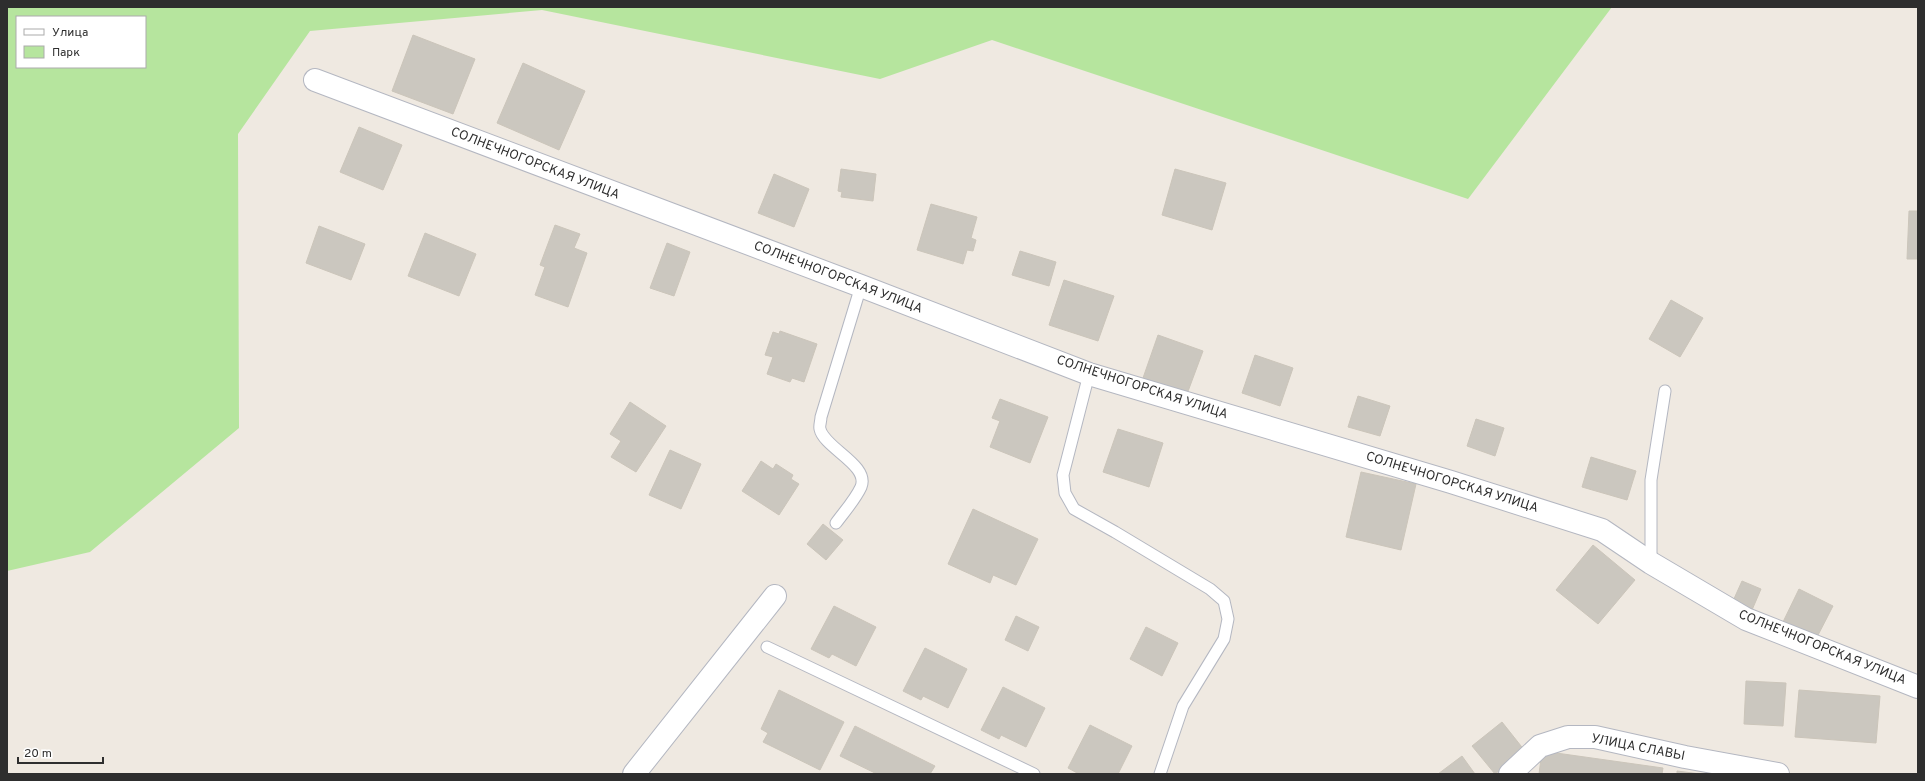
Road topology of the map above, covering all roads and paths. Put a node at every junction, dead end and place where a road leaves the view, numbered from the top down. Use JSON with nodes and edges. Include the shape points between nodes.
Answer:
{"nodes":[{"id":1,"x":315,"y":80,"type":"dead end"},
{"id":2,"x":861,"y":286,"type":"junction"},
{"id":3,"x":1089,"y":374,"type":"junction"},
{"id":4,"x":1665,"y":391,"type":"dead end"},
{"id":5,"x":836,"y":523,"type":"dead end"},
{"id":6,"x":1651,"y":563,"type":"junction"},
{"id":7,"x":775,"y":596,"type":"dead end"},
{"id":8,"x":767,"y":647,"type":"dead end"},
{"id":9,"x":1918,"y":687,"type":"edge"},
{"id":10,"x":634,"y":774,"type":"edge"},
{"id":11,"x":1034,"y":774,"type":"edge"},
{"id":12,"x":1160,"y":774,"type":"edge"},
{"id":13,"x":1510,"y":774,"type":"edge"},
{"id":14,"x":1778,"y":774,"type":"edge"}],
"edges":[{"from":1,"to":2,"type":"street","name":"СОЛНЕЧНОГОРСКАЯ УЛИЦА"},
{"from":2,"to":3,"type":"street","name":"СОЛНЕЧНОГОРСКАЯ УЛИЦА"},
{"from":2,"to":5,"type":"lane","via":[[821,417],[820,430],[855,466],[861,477],[861,486]]},
{"from":3,"to":6,"type":"street","name":"СОЛНЕЧНОГОРСКАЯ УЛИЦА","via":[[1602,530]]},
{"from":3,"to":12,"type":"lane","via":[[1063,476],[1064,493],[1074,509],[1210,588],[1224,601],[1228,619],[1224,639],[1182,706]]},
{"from":4,"to":6,"type":"lane","via":[[1651,480]]},
{"from":6,"to":9,"type":"street","name":"СОЛНЕЧНОГОРСКАЯ УЛИЦА","via":[[1746,619]]},
{"from":7,"to":10,"type":"street"},
{"from":8,"to":11,"type":"lane"},
{"from":13,"to":14,"type":"street","name":"УЛИЦА СЛАВЫ","via":[[1540,746],[1568,737],[1595,737]]}]}
